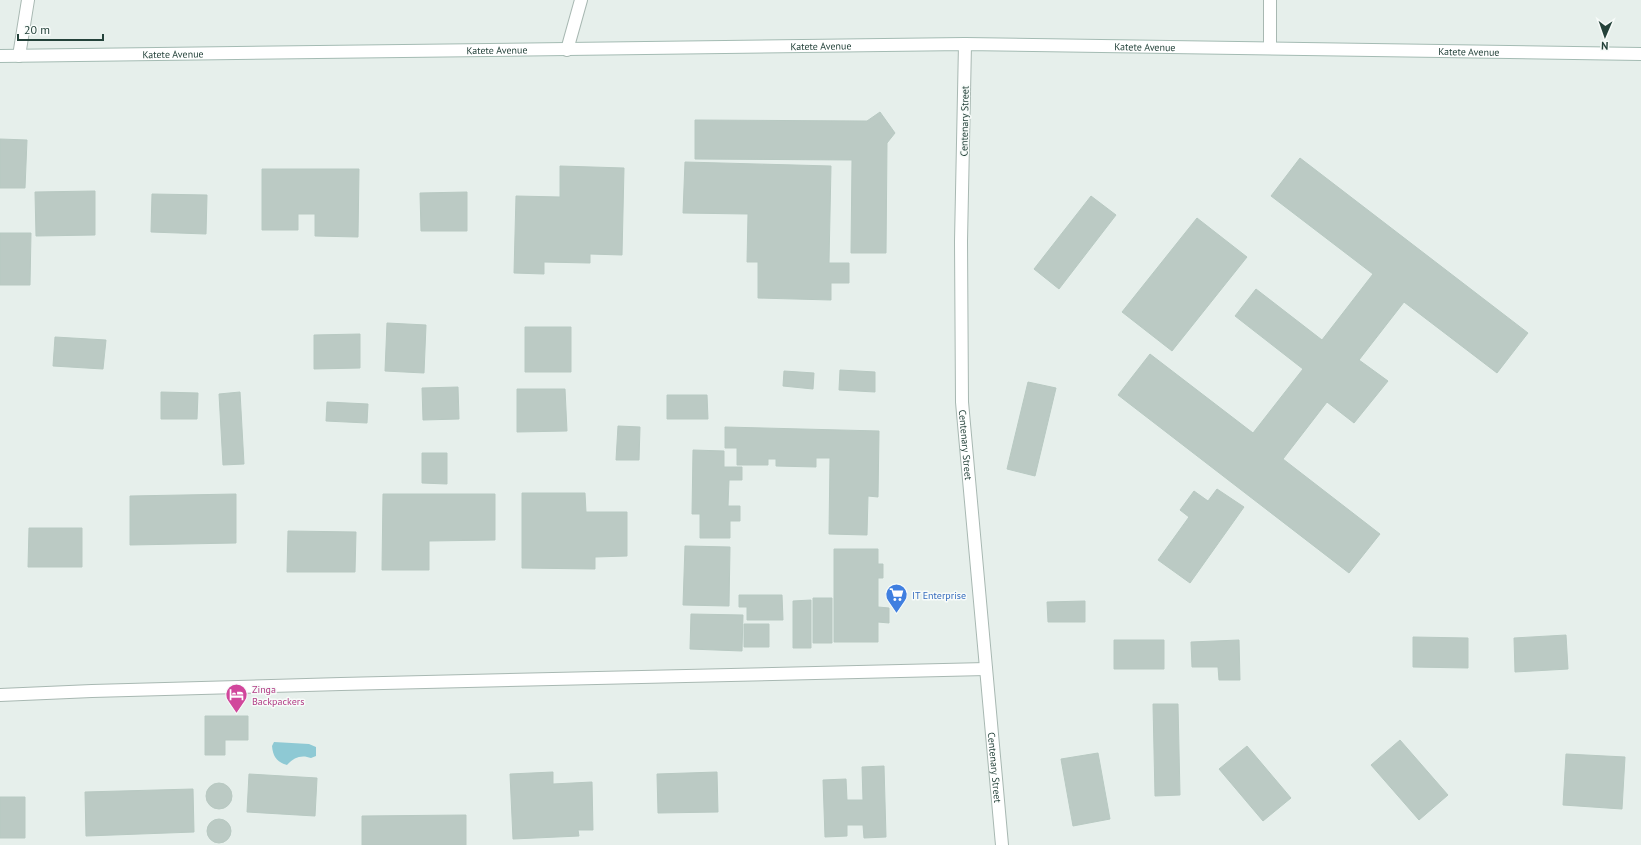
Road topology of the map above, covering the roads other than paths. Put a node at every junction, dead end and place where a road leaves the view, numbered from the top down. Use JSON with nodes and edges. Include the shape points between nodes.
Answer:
{"nodes":[{"id":1,"x":28,"y":0,"type":"edge"},
{"id":2,"x":581,"y":0,"type":"edge"},
{"id":3,"x":1270,"y":0,"type":"edge"},
{"id":4,"x":965,"y":44,"type":"junction"},
{"id":5,"x":1270,"y":48,"type":"junction"},
{"id":6,"x":567,"y":50,"type":"junction"},
{"id":7,"x":1641,"y":54,"type":"edge"},
{"id":8,"x":0,"y":56,"type":"edge"},
{"id":9,"x":19,"y":56,"type":"junction"},
{"id":10,"x":986,"y":669,"type":"junction"},
{"id":11,"x":0,"y":696,"type":"edge"},
{"id":12,"x":1002,"y":845,"type":"edge"}],
"edges":[{"from":1,"to":9,"type":"street"},
{"from":2,"to":6,"type":"street"},
{"from":3,"to":5,"type":"street"},
{"from":4,"to":5,"type":"street","name":"Katete Avenue"},
{"from":4,"to":6,"type":"street","name":"Katete Avenue"},
{"from":4,"to":10,"type":"street","name":"Centenary Street","via":[[961,241],[962,402]]},
{"from":5,"to":7,"type":"street","name":"Katete Avenue"},
{"from":6,"to":9,"type":"street","name":"Katete Avenue"},
{"from":8,"to":9,"type":"street","name":"Katete Avenue"},
{"from":10,"to":11,"type":"street","via":[[326,684]]},
{"from":10,"to":12,"type":"street","name":"Centenary Street"}]}
